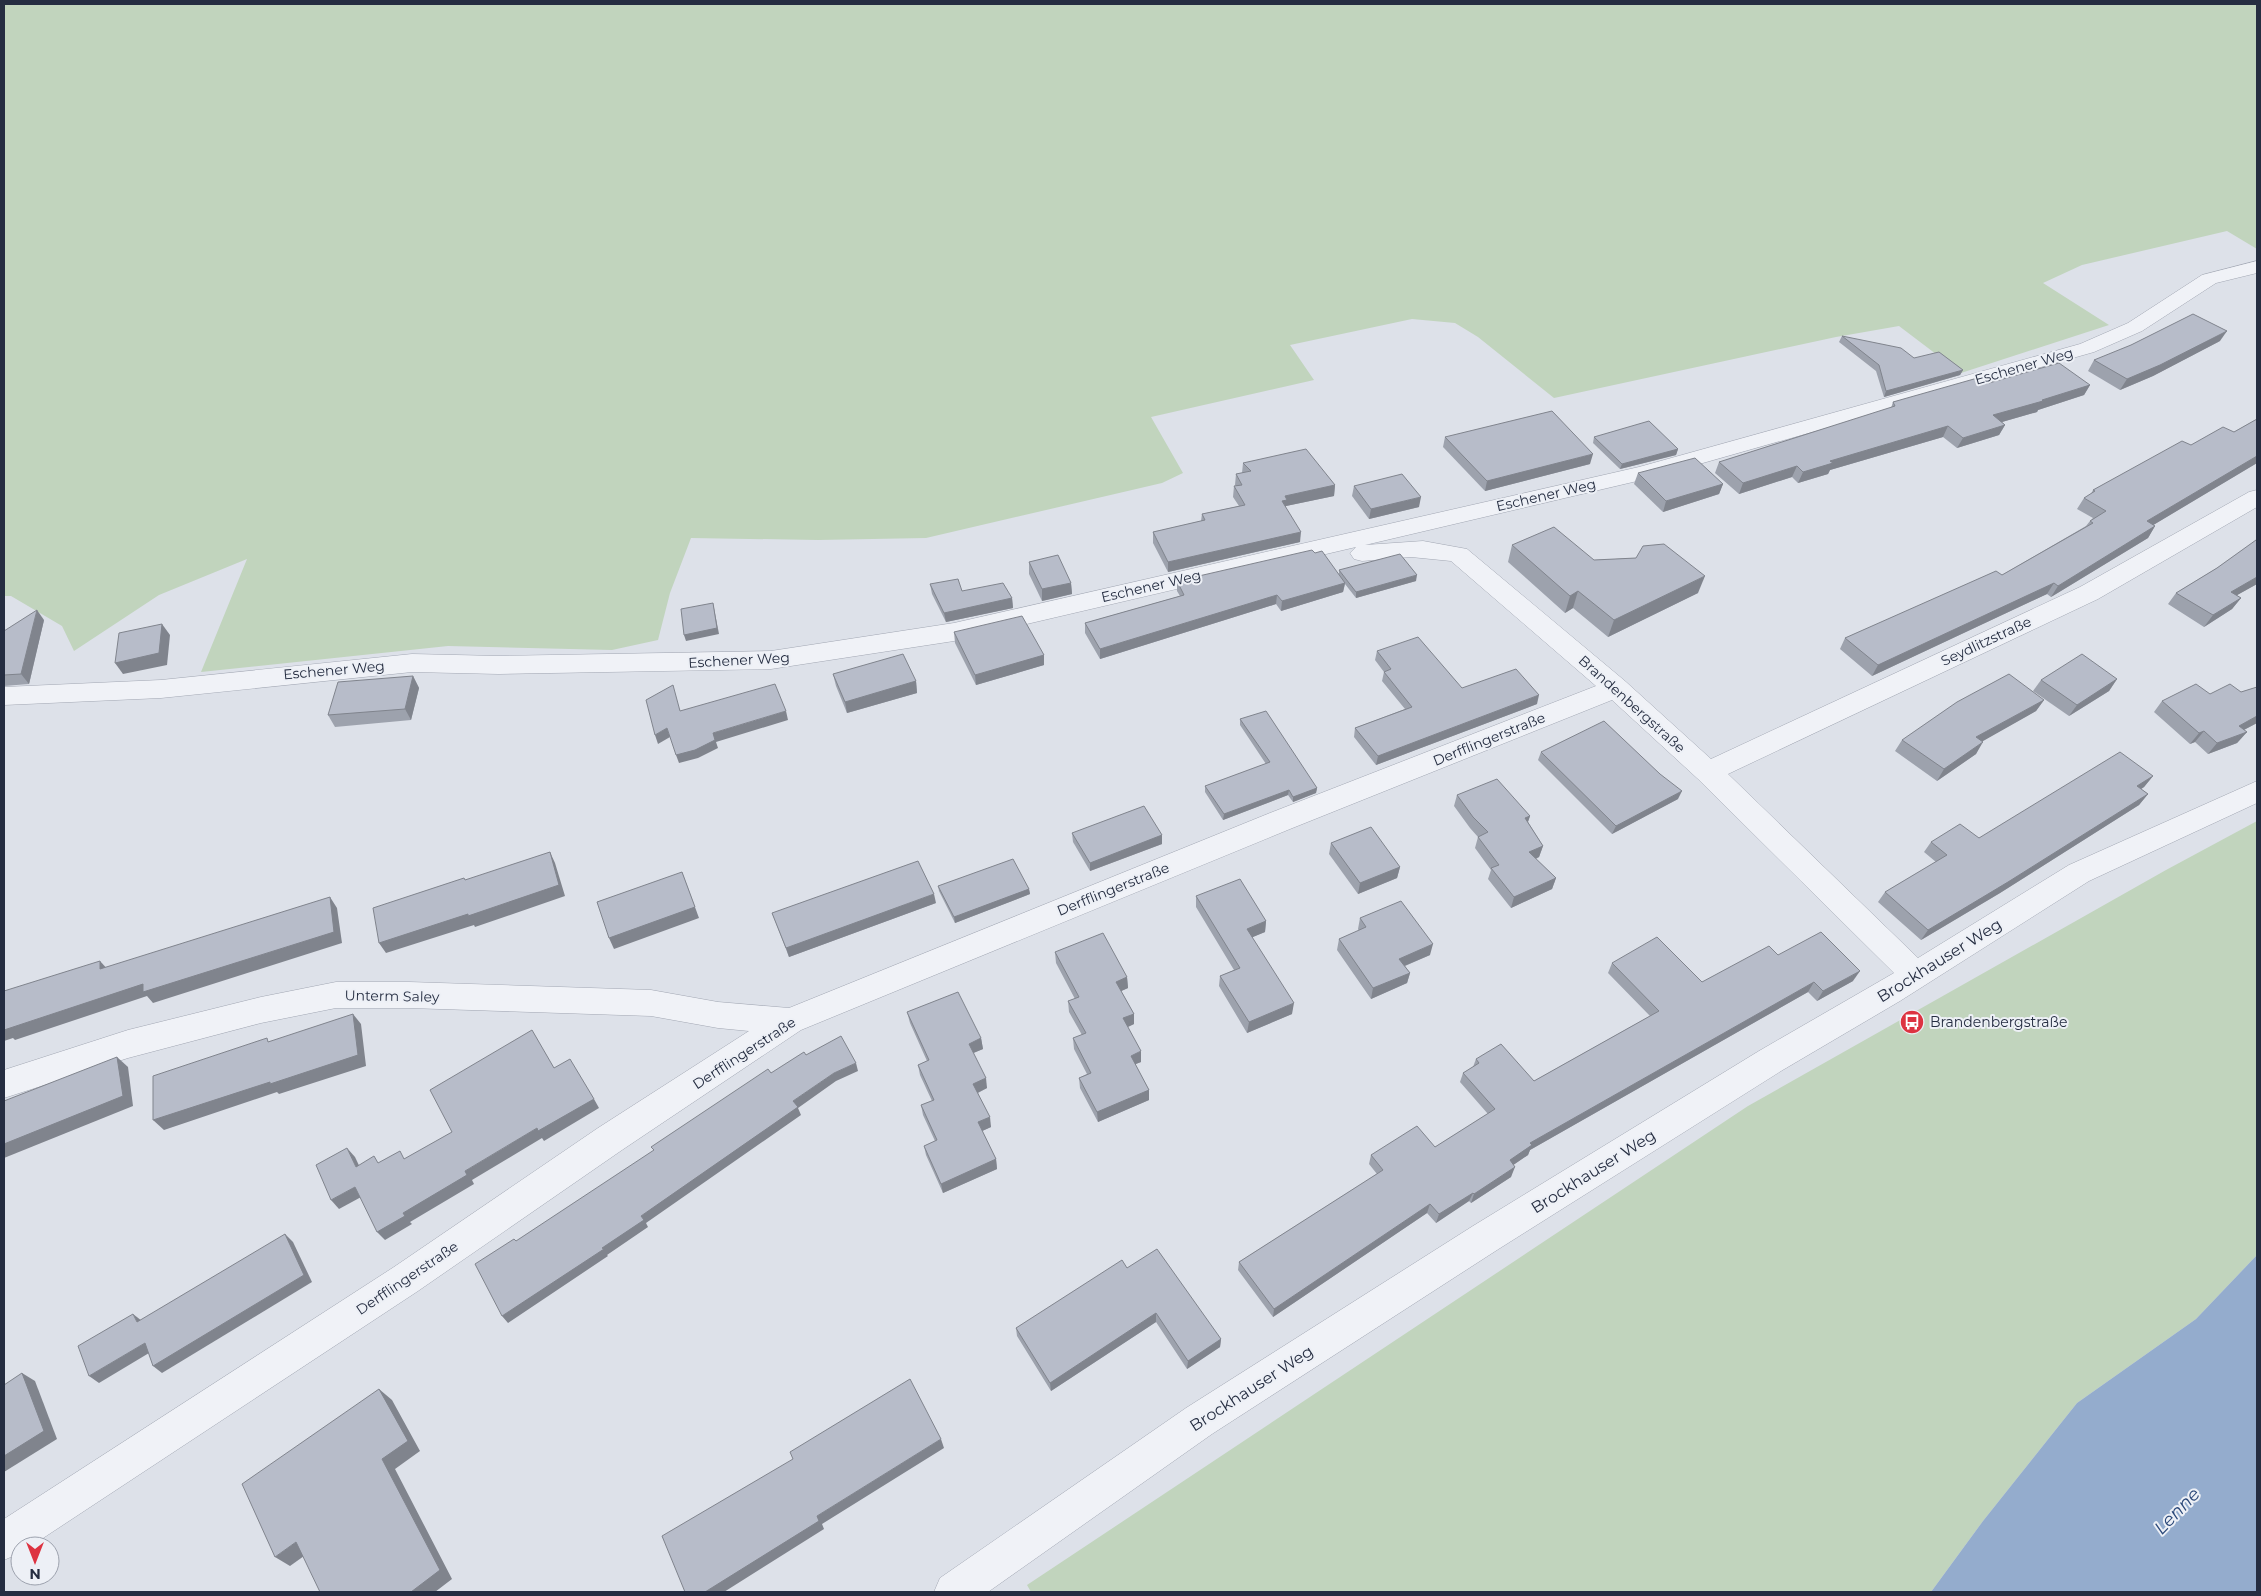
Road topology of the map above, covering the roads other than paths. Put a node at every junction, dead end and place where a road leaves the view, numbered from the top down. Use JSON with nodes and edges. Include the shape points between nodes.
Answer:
{"nodes":[{"id":1,"x":2257,"y":267,"type":"edge"},
{"id":2,"x":2257,"y":497,"type":"edge"},
{"id":3,"x":1296,"y":552,"type":"junction"},
{"id":4,"x":1616,"y":688,"type":"junction"},
{"id":5,"x":4,"y":696,"type":"edge"},
{"id":6,"x":1708,"y":772,"type":"junction"},
{"id":7,"x":2257,"y":791,"type":"edge"},
{"id":8,"x":1916,"y":975,"type":"junction"},
{"id":9,"x":790,"y":1021,"type":"junction"},
{"id":10,"x":4,"y":1084,"type":"edge"},
{"id":11,"x":4,"y":1541,"type":"edge"},
{"id":12,"x":954,"y":1592,"type":"edge"}],
"edges":[{"from":1,"to":3,"type":"street","name":"Eschener Weg","via":[[2209,279],[2135,327],[2087,348],[1642,473]]},
{"from":2,"to":6,"type":"street","name":"Seydlitzstraße","via":[[2089,593]]},
{"from":3,"to":4,"type":"street","name":"Brandenbergstraße","via":[[1336,556],[1398,548],[1438,549],[1460,555]]},
{"from":3,"to":5,"type":"street","name":"Eschener Weg","via":[[954,632],[771,660],[519,665],[412,663],[161,689]]},
{"from":4,"to":6,"type":"street","name":"Brandenbergstraße"},
{"from":4,"to":9,"type":"street","name":"Derfflingerstraße"},
{"from":6,"to":8,"type":"street","name":"Brandenbergstraße"},
{"from":7,"to":8,"type":"street","name":"Brockhauser Weg","via":[[2079,874]]},
{"from":8,"to":12,"type":"street","name":"Brockhauser Weg","via":[[1770,1061],[1199,1421]]},
{"from":9,"to":10,"type":"street","name":"Unterm Saley","via":[[718,1015],[651,1003],[336,995],[261,1010],[128,1044]]},
{"from":9,"to":11,"type":"street","name":"Derfflingerstraße","via":[[406,1279]]}]}
